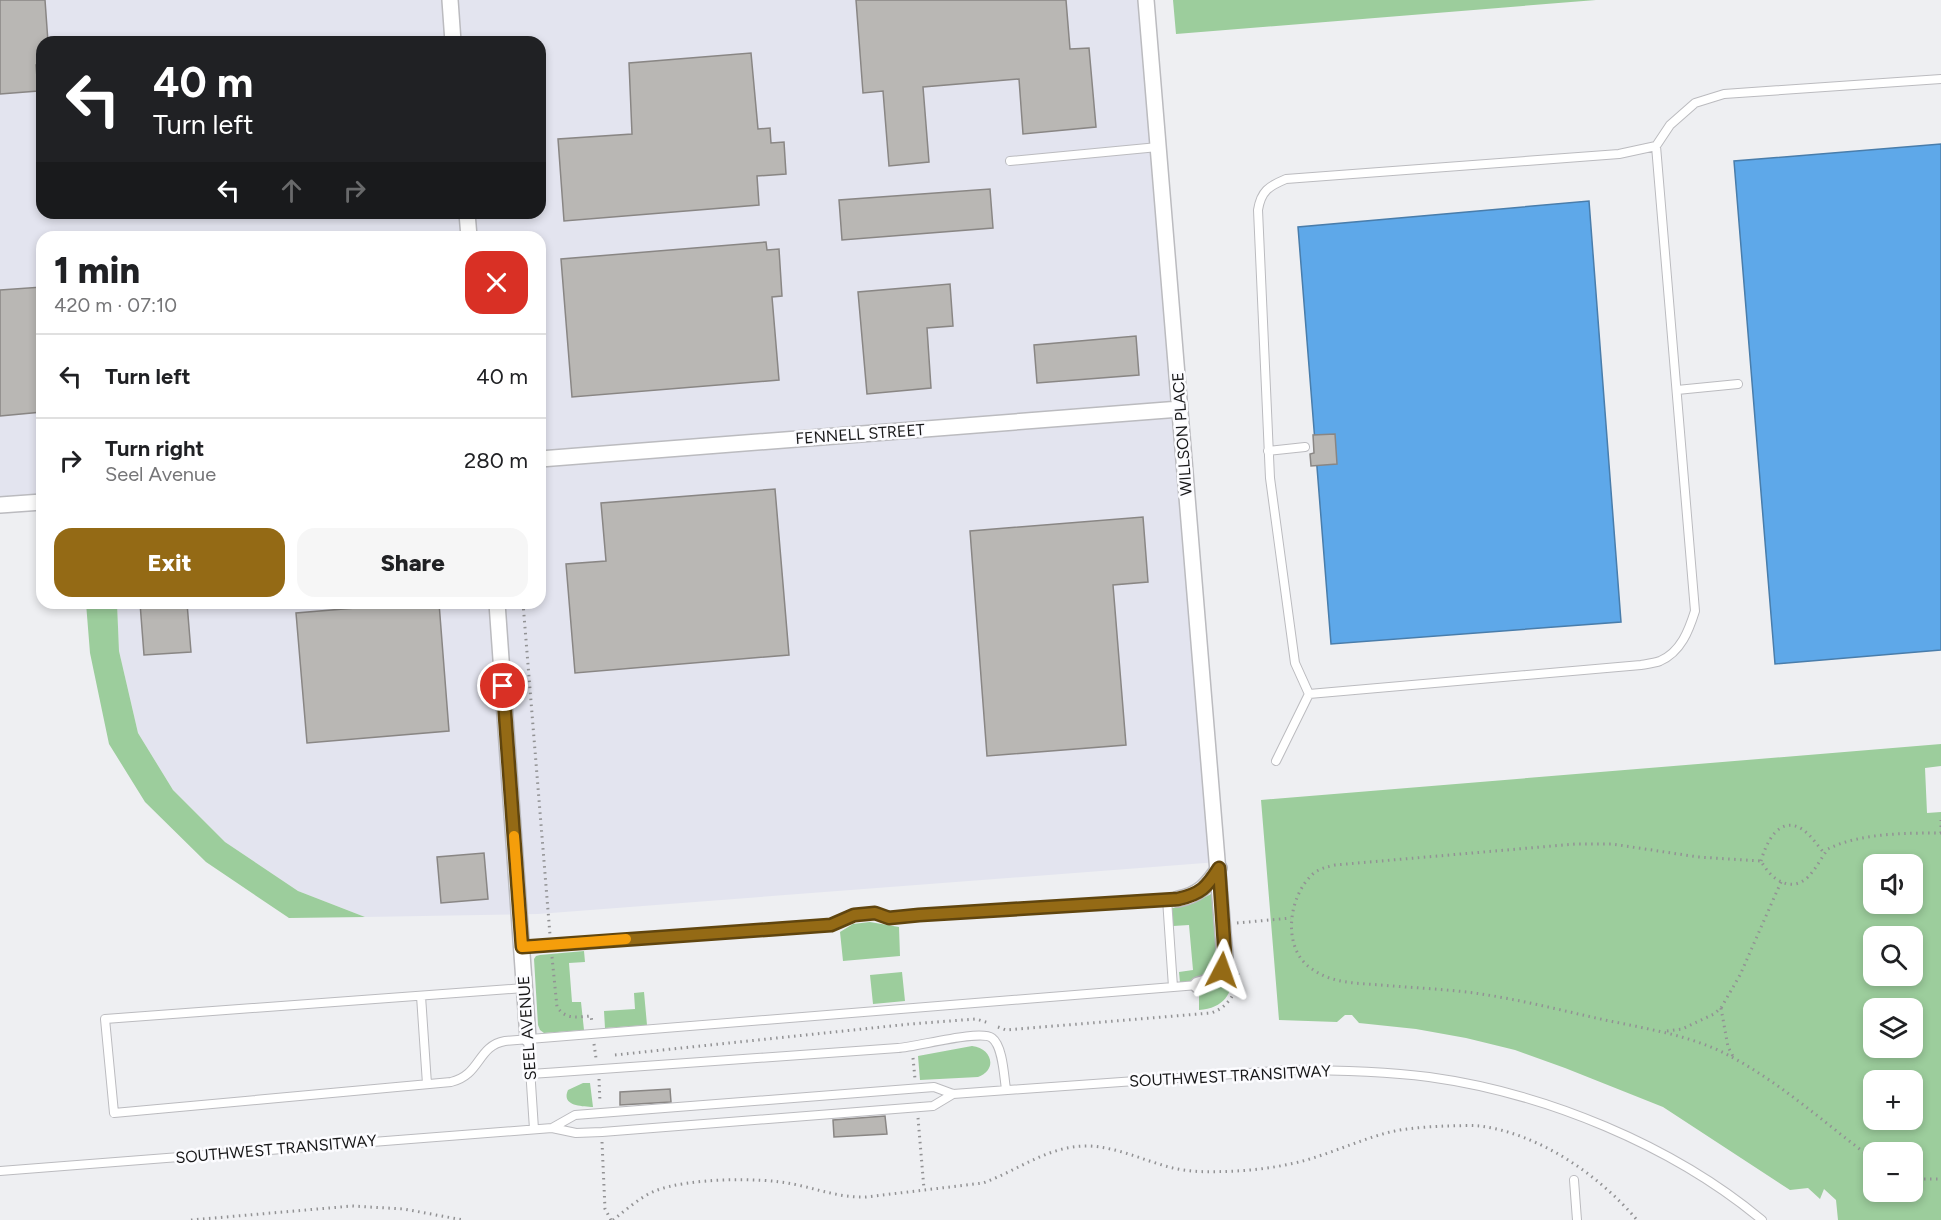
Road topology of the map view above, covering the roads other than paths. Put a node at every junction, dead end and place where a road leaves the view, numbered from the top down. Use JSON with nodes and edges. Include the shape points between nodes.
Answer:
{"nodes":[{"id":1,"x":450,"y":0,"type":"edge"},
{"id":2,"x":1146,"y":0,"type":"edge"},
{"id":3,"x":453,"y":36,"type":"edge"},
{"id":4,"x":1941,"y":79,"type":"edge"},
{"id":5,"x":1656,"y":146,"type":"junction"},
{"id":6,"x":1158,"y":147,"type":"junction"},
{"id":7,"x":1010,"y":161,"type":"dead end"},
{"id":8,"x":1738,"y":384,"type":"dead end"},
{"id":9,"x":1677,"y":390,"type":"junction"},
{"id":10,"x":1180,"y":410,"type":"junction"},
{"id":11,"x":1305,"y":447,"type":"dead end"},
{"id":12,"x":1268,"y":451,"type":"junction"},
{"id":13,"x":546,"y":459,"type":"edge"},
{"id":14,"x":36,"y":502,"type":"edge"},
{"id":15,"x":0,"y":505,"type":"edge"},
{"id":16,"x":497,"y":609,"type":"edge"},
{"id":17,"x":1309,"y":694,"type":"junction"},
{"id":18,"x":1276,"y":761,"type":"dead end"},
{"id":19,"x":1219,"y":868,"type":"junction"},
{"id":20,"x":1173,"y":899,"type":"junction"},
{"id":21,"x":522,"y":947,"type":"junction"},
{"id":22,"x":1198,"y":985,"type":"joint"},
{"id":23,"x":1173,"y":987,"type":"junction"},
{"id":24,"x":524,"y":988,"type":"junction"},
{"id":25,"x":421,"y":996,"type":"junction"},
{"id":26,"x":528,"y":1038,"type":"junction"},
{"id":27,"x":530,"y":1074,"type":"junction"},
{"id":28,"x":427,"y":1084,"type":"junction"},
{"id":29,"x":1006,"y":1089,"type":"junction"},
{"id":30,"x":953,"y":1094,"type":"junction"},
{"id":31,"x":552,"y":1128,"type":"junction"},
{"id":32,"x":534,"y":1129,"type":"junction"},
{"id":33,"x":0,"y":1171,"type":"edge"},
{"id":34,"x":1574,"y":1180,"type":"dead end"},
{"id":35,"x":1577,"y":1220,"type":"edge"},
{"id":36,"x":1762,"y":1220,"type":"edge"}],
"edges":[{"from":1,"to":3,"type":"street"},
{"from":2,"to":6,"type":"street","name":"WILLSON PLACE"},
{"from":4,"to":5,"type":"lane","via":[[1724,94],[1695,103],[1670,125]]},
{"from":5,"to":9,"type":"lane"},
{"from":5,"to":12,"type":"lane","via":[[1619,154],[1286,179],[1272,185],[1260,199],[1258,210]]},
{"from":6,"to":7,"type":"lane"},
{"from":6,"to":10,"type":"street","name":"WILLSON PLACE"},
{"from":8,"to":9,"type":"lane"},
{"from":9,"to":17,"type":"lane","via":[[1695,610],[1688,634],[1675,652],[1661,661],[1641,665]]},
{"from":10,"to":13,"type":"street","name":"FENNELL STREET"},
{"from":10,"to":19,"type":"street","name":"WILLSON PLACE"},
{"from":11,"to":12,"type":"lane"},
{"from":12,"to":17,"type":"lane","via":[[1295,663]]},
{"from":14,"to":15,"type":"street"},
{"from":16,"to":21,"type":"street","name":"SEEL AVENUE"},
{"from":17,"to":18,"type":"lane"},
{"from":19,"to":20,"type":"street","via":[[1204,889],[1189,897]]},
{"from":19,"to":22,"type":"street","name":"WILLSON PLACE","via":[[1224,963],[1213,980]]},
{"from":20,"to":21,"type":"lane","via":[[889,918],[875,913],[854,915],[831,925]]},
{"from":20,"to":23,"type":"lane"},
{"from":21,"to":24,"type":"street","name":"SEEL AVENUE"},
{"from":22,"to":23,"type":"lane"},
{"from":23,"to":26,"type":"lane"},
{"from":24,"to":25,"type":"lane"},
{"from":24,"to":26,"type":"street","name":"SEEL AVENUE"},
{"from":25,"to":28,"type":"lane"},
{"from":25,"to":28,"type":"lane","via":[[105,1020],[114,1113]]},
{"from":26,"to":27,"type":"lane","name":"SEEL AVENUE"},
{"from":26,"to":28,"type":"lane","via":[[495,1043],[463,1078]]},
{"from":27,"to":29,"type":"lane","via":[[912,1047],[980,1034],[998,1045]]},
{"from":27,"to":32,"type":"lane","name":"SEEL AVENUE"},
{"from":29,"to":30,"type":"lane","name":"SOUTHWEST TRANSITWAY"},
{"from":29,"to":36,"type":"lane","name":"SOUTHWEST TRANSITWAY","via":[[1288,1070],[1430,1077],[1511,1094],[1608,1128],[1691,1171]]},
{"from":30,"to":31,"type":"lane","name":"SOUTHWEST TRANSITWAY","via":[[933,1106],[602,1132],[576,1133]]},
{"from":30,"to":31,"type":"lane","name":"SOUTHWEST TRANSITWAY","via":[[934,1087],[575,1115]]},
{"from":31,"to":32,"type":"lane","name":"SOUTHWEST TRANSITWAY"},
{"from":32,"to":33,"type":"lane","name":"SOUTHWEST TRANSITWAY"},
{"from":34,"to":35,"type":"lane"}]}
